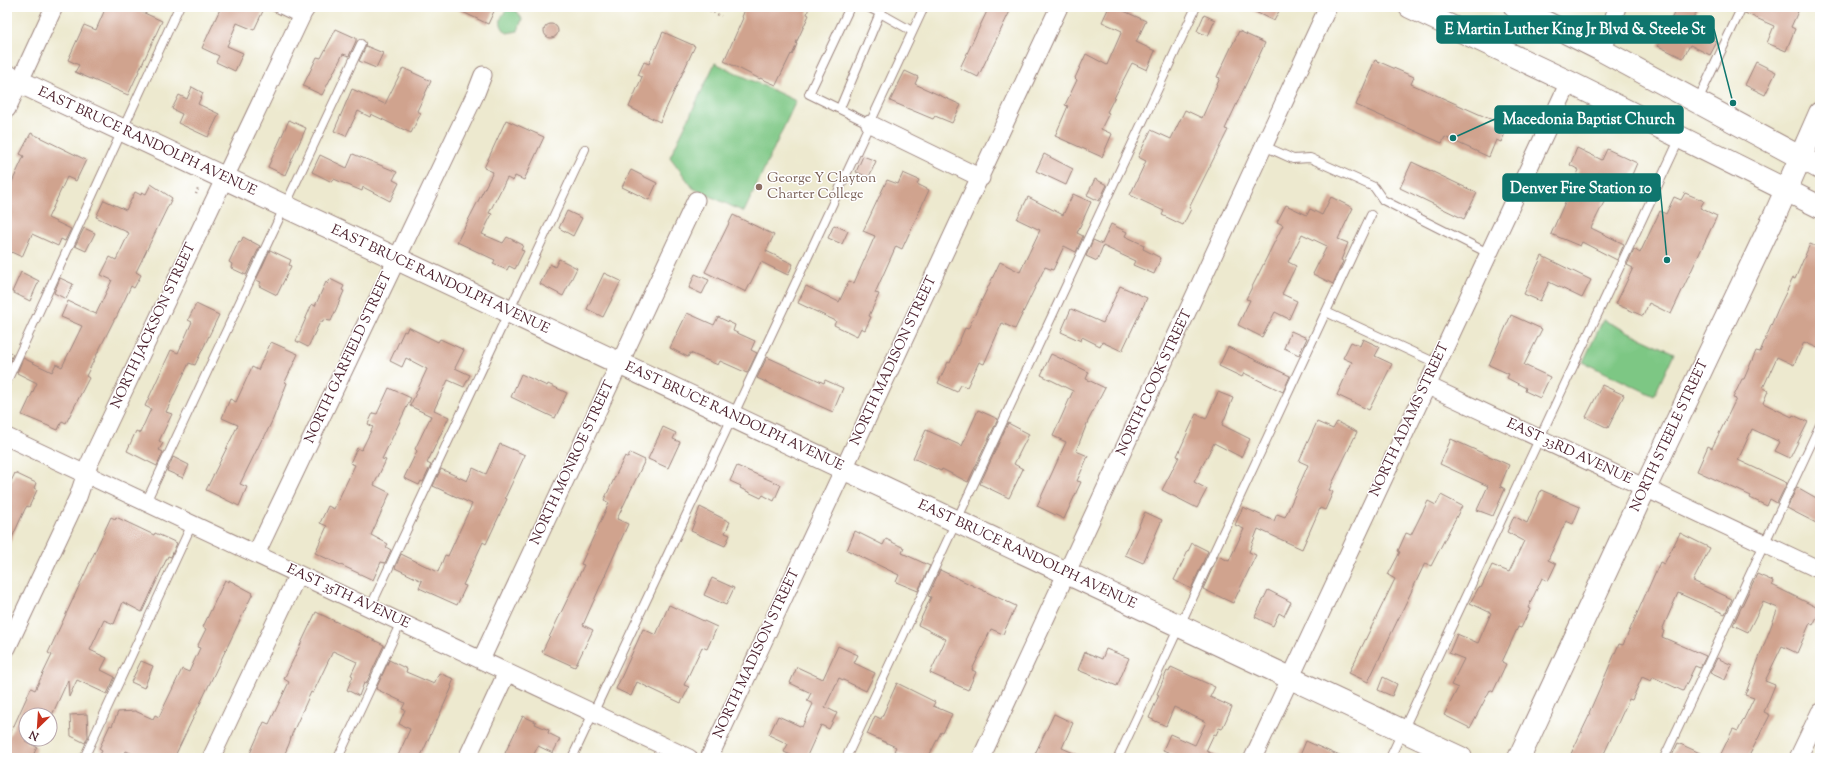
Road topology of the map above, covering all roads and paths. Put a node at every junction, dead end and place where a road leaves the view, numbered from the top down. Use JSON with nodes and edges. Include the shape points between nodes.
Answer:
{"nodes":[{"id":1,"x":54,"y":7,"type":"edge"},
{"id":2,"x":179,"y":7,"type":"edge"},
{"id":3,"x":275,"y":7,"type":"edge"},
{"id":4,"x":703,"y":7,"type":"edge"},
{"id":5,"x":850,"y":7,"type":"edge"},
{"id":6,"x":868,"y":7,"type":"edge"},
{"id":7,"x":924,"y":7,"type":"edge"},
{"id":8,"x":1059,"y":7,"type":"edge"},
{"id":9,"x":1196,"y":7,"type":"edge"},
{"id":10,"x":1328,"y":7,"type":"edge"},
{"id":11,"x":1410,"y":7,"type":"edge"},
{"id":12,"x":1515,"y":7,"type":"edge"},
{"id":13,"x":1616,"y":7,"type":"edge"},
{"id":14,"x":1742,"y":7,"type":"edge"},
{"id":15,"x":882,"y":10,"type":"edge"},
{"id":16,"x":303,"y":13,"type":"edge"},
{"id":17,"x":721,"y":16,"type":"dead end"},
{"id":18,"x":912,"y":31,"type":"junction"},
{"id":19,"x":1606,"y":41,"type":"junction"},
{"id":20,"x":361,"y":44,"type":"dead end"},
{"id":21,"x":483,"y":75,"type":"dead end"},
{"id":22,"x":13,"y":79,"type":"edge"},
{"id":23,"x":1568,"y":82,"type":"junction"},
{"id":24,"x":1697,"y":102,"type":"junction"},
{"id":25,"x":840,"y":108,"type":"junction"},
{"id":26,"x":7,"y":109,"type":"edge"},
{"id":27,"x":1820,"y":113,"type":"edge"},
{"id":28,"x":870,"y":124,"type":"junction"},
{"id":29,"x":121,"y":130,"type":"junction"},
{"id":30,"x":1680,"y":138,"type":"junction"},
{"id":31,"x":1264,"y":146,"type":"junction"},
{"id":32,"x":585,"y":149,"type":"dead end"},
{"id":33,"x":1799,"y":158,"type":"junction"},
{"id":34,"x":1820,"y":168,"type":"edge"},
{"id":35,"x":223,"y":178,"type":"junction"},
{"id":36,"x":981,"y":178,"type":"junction"},
{"id":37,"x":199,"y":187,"type":"dead end"},
{"id":38,"x":1786,"y":190,"type":"junction"},
{"id":39,"x":196,"y":194,"type":"dead end"},
{"id":40,"x":696,"y":200,"type":"dead end"},
{"id":41,"x":284,"y":207,"type":"junction"},
{"id":42,"x":1820,"y":207,"type":"edge"},
{"id":43,"x":1371,"y":215,"type":"dead end"},
{"id":44,"x":1488,"y":253,"type":"junction"},
{"id":45,"x":396,"y":259,"type":"junction"},
{"id":46,"x":507,"y":311,"type":"junction"},
{"id":47,"x":1326,"y":312,"type":"junction"},
{"id":48,"x":1436,"y":363,"type":"junction"},
{"id":49,"x":620,"y":364,"type":"junction"},
{"id":50,"x":7,"y":381,"type":"edge"},
{"id":51,"x":1426,"y":385,"type":"junction"},
{"id":52,"x":732,"y":416,"type":"junction"},
{"id":53,"x":1820,"y":425,"type":"edge"},
{"id":54,"x":7,"y":437,"type":"edge"},
{"id":55,"x":1538,"y":438,"type":"junction"},
{"id":56,"x":844,"y":469,"type":"junction"},
{"id":57,"x":85,"y":473,"type":"junction"},
{"id":58,"x":1645,"y":488,"type":"junction"},
{"id":59,"x":146,"y":502,"type":"junction"},
{"id":60,"x":956,"y":522,"type":"junction"},
{"id":61,"x":192,"y":524,"type":"junction"},
{"id":62,"x":1764,"y":543,"type":"junction"},
{"id":63,"x":256,"y":554,"type":"junction"},
{"id":64,"x":1820,"y":570,"type":"edge"},
{"id":65,"x":298,"y":574,"type":"junction"},
{"id":66,"x":1067,"y":574,"type":"junction"},
{"id":67,"x":370,"y":608,"type":"junction"},
{"id":68,"x":400,"y":622,"type":"junction"},
{"id":69,"x":1180,"y":626,"type":"junction"},
{"id":70,"x":7,"y":648,"type":"edge"},
{"id":71,"x":480,"y":660,"type":"junction"},
{"id":72,"x":507,"y":672,"type":"junction"},
{"id":73,"x":1291,"y":678,"type":"junction"},
{"id":74,"x":1820,"y":712,"type":"edge"},
{"id":75,"x":593,"y":713,"type":"junction"},
{"id":76,"x":1402,"y":731,"type":"junction"},
{"id":77,"x":84,"y":758,"type":"edge"},
{"id":78,"x":211,"y":758,"type":"edge"},
{"id":79,"x":338,"y":758,"type":"edge"},
{"id":80,"x":467,"y":758,"type":"edge"},
{"id":81,"x":572,"y":758,"type":"edge"},
{"id":82,"x":689,"y":758,"type":"edge"},
{"id":83,"x":709,"y":758,"type":"edge"},
{"id":84,"x":846,"y":758,"type":"edge"},
{"id":85,"x":981,"y":758,"type":"edge"},
{"id":86,"x":1118,"y":758,"type":"edge"},
{"id":87,"x":1253,"y":758,"type":"edge"},
{"id":88,"x":1390,"y":758,"type":"edge"},
{"id":89,"x":1461,"y":758,"type":"edge"},
{"id":90,"x":1519,"y":758,"type":"edge"},
{"id":91,"x":1664,"y":758,"type":"edge"},
{"id":92,"x":1798,"y":758,"type":"edge"}],
"edges":[{"from":1,"to":22,"type":"street"},
{"from":2,"to":29,"type":"lane"},
{"from":3,"to":16,"type":"lane"},
{"from":4,"to":17,"type":"path"},
{"from":5,"to":25,"type":"lane","via":[[809,94]]},
{"from":6,"to":15,"type":"lane"},
{"from":7,"to":18,"type":"lane"},
{"from":8,"to":36,"type":"street","name":"NORTH MADISON STREET"},
{"from":9,"to":60,"type":"lane"},
{"from":10,"to":31,"type":"street","name":"NORTH COOK STREET"},
{"from":11,"to":23,"type":"street"},
{"from":12,"to":19,"type":"street"},
{"from":13,"to":19,"type":"street"},
{"from":14,"to":24,"type":"lane"},
{"from":15,"to":18,"type":"lane"},
{"from":15,"to":25,"type":"lane"},
{"from":16,"to":35,"type":"street","name":"NORTH JACKSON STREET"},
{"from":18,"to":28,"type":"lane"},
{"from":19,"to":24,"type":"street"},
{"from":20,"to":41,"type":"lane"},
{"from":21,"to":45,"type":"street","name":"NORTH GARFIELD STREET"},
{"from":22,"to":26,"type":"street"},
{"from":22,"to":29,"type":"street","name":"EAST BRUCE RANDOLPH AVENUE"},
{"from":23,"to":30,"type":"street"},
{"from":23,"to":44,"type":"street","name":"NORTH ADAMS STREET"},
{"from":24,"to":33,"type":"street"},
{"from":25,"to":28,"type":"lane"},
{"from":27,"to":33,"type":"street","name":"NORTH STEELE STREET"},
{"from":28,"to":36,"type":"street"},
{"from":28,"to":52,"type":"lane"},
{"from":29,"to":35,"type":"street","name":"EAST BRUCE RANDOLPH AVENUE"},
{"from":29,"to":50,"type":"lane"},
{"from":30,"to":38,"type":"street"},
{"from":30,"to":55,"type":"lane"},
{"from":31,"to":44,"type":"lane","via":[[1293,159],[1310,158],[1374,187],[1383,200]]},
{"from":31,"to":66,"type":"street","name":"NORTH COOK STREET"},
{"from":32,"to":46,"type":"lane"},
{"from":33,"to":34,"type":"street"},
{"from":33,"to":38,"type":"street","name":"NORTH STEELE STREET"},
{"from":35,"to":41,"type":"street","name":"EAST BRUCE RANDOLPH AVENUE"},
{"from":35,"to":57,"type":"street","name":"NORTH JACKSON STREET"},
{"from":36,"to":56,"type":"street","name":"NORTH MADISON STREET"},
{"from":37,"to":39,"type":"path"},
{"from":38,"to":42,"type":"street"},
{"from":38,"to":58,"type":"street","name":"NORTH STEELE STREET"},
{"from":40,"to":49,"type":"street","name":"NORTH MONROE STREET"},
{"from":41,"to":45,"type":"street","name":"EAST BRUCE RANDOLPH AVENUE"},
{"from":41,"to":59,"type":"lane"},
{"from":43,"to":47,"type":"lane"},
{"from":44,"to":48,"type":"street","name":"NORTH ADAMS STREET"},
{"from":45,"to":46,"type":"street","name":"EAST BRUCE RANDOLPH AVENUE"},
{"from":45,"to":63,"type":"street","name":"NORTH GARFIELD STREET"},
{"from":46,"to":49,"type":"street","name":"EAST BRUCE RANDOLPH AVENUE"},
{"from":46,"to":67,"type":"lane"},
{"from":47,"to":48,"type":"lane"},
{"from":47,"to":69,"type":"lane"},
{"from":48,"to":51,"type":"street","name":"NORTH ADAMS STREET"},
{"from":49,"to":52,"type":"street","name":"EAST BRUCE RANDOLPH AVENUE"},
{"from":49,"to":71,"type":"street","name":"NORTH MONROE STREET"},
{"from":51,"to":55,"type":"street","name":"EAST 33RD AVENUE"},
{"from":51,"to":73,"type":"street","name":"NORTH ADAMS STREET"},
{"from":52,"to":56,"type":"street","name":"EAST BRUCE RANDOLPH AVENUE"},
{"from":52,"to":75,"type":"lane"},
{"from":53,"to":62,"type":"lane"},
{"from":54,"to":57,"type":"street","name":"EAST 35TH AVENUE"},
{"from":55,"to":58,"type":"street","name":"EAST 33RD AVENUE"},
{"from":55,"to":76,"type":"lane"},
{"from":56,"to":60,"type":"street","name":"EAST BRUCE RANDOLPH AVENUE"},
{"from":56,"to":83,"type":"street","name":"NORTH MADISON STREET"},
{"from":57,"to":59,"type":"street","name":"EAST 35TH AVENUE"},
{"from":57,"to":70,"type":"street","name":"NORTH JACKSON STREET","via":[[78,497]]},
{"from":58,"to":62,"type":"street","name":"EAST 33RD AVENUE"},
{"from":58,"to":90,"type":"street","name":"NORTH STEELE STREET"},
{"from":59,"to":61,"type":"street","name":"EAST 35TH AVENUE"},
{"from":60,"to":66,"type":"street","name":"EAST BRUCE RANDOLPH AVENUE"},
{"from":60,"to":84,"type":"lane"},
{"from":61,"to":63,"type":"street","name":"EAST 35TH AVENUE"},
{"from":61,"to":77,"type":"lane"},
{"from":62,"to":64,"type":"street","name":"EAST 33RD AVENUE"},
{"from":62,"to":91,"type":"lane"},
{"from":63,"to":65,"type":"street","name":"EAST 35TH AVENUE"},
{"from":65,"to":67,"type":"street","name":"EAST 35TH AVENUE"},
{"from":65,"to":78,"type":"street"},
{"from":66,"to":69,"type":"street","name":"EAST BRUCE RANDOLPH AVENUE"},
{"from":66,"to":85,"type":"street","name":"NORTH COOK STREET"},
{"from":67,"to":68,"type":"street","name":"EAST 35TH AVENUE"},
{"from":68,"to":71,"type":"street","name":"EAST 35TH AVENUE"},
{"from":68,"to":79,"type":"lane"},
{"from":69,"to":73,"type":"street","name":"EAST BRUCE RANDOLPH AVENUE"},
{"from":69,"to":86,"type":"lane"},
{"from":71,"to":72,"type":"street","name":"EAST 35TH AVENUE"},
{"from":72,"to":75,"type":"street","name":"EAST 35TH AVENUE"},
{"from":72,"to":80,"type":"street"},
{"from":73,"to":76,"type":"street","name":"EAST BRUCE RANDOLPH AVENUE"},
{"from":73,"to":87,"type":"street","name":"NORTH ADAMS STREET"},
{"from":74,"to":92,"type":"street"},
{"from":75,"to":81,"type":"lane"},
{"from":75,"to":82,"type":"street","name":"EAST 35TH AVENUE"},
{"from":76,"to":88,"type":"lane"},
{"from":76,"to":89,"type":"street","name":"EAST BRUCE RANDOLPH AVENUE"}]}
